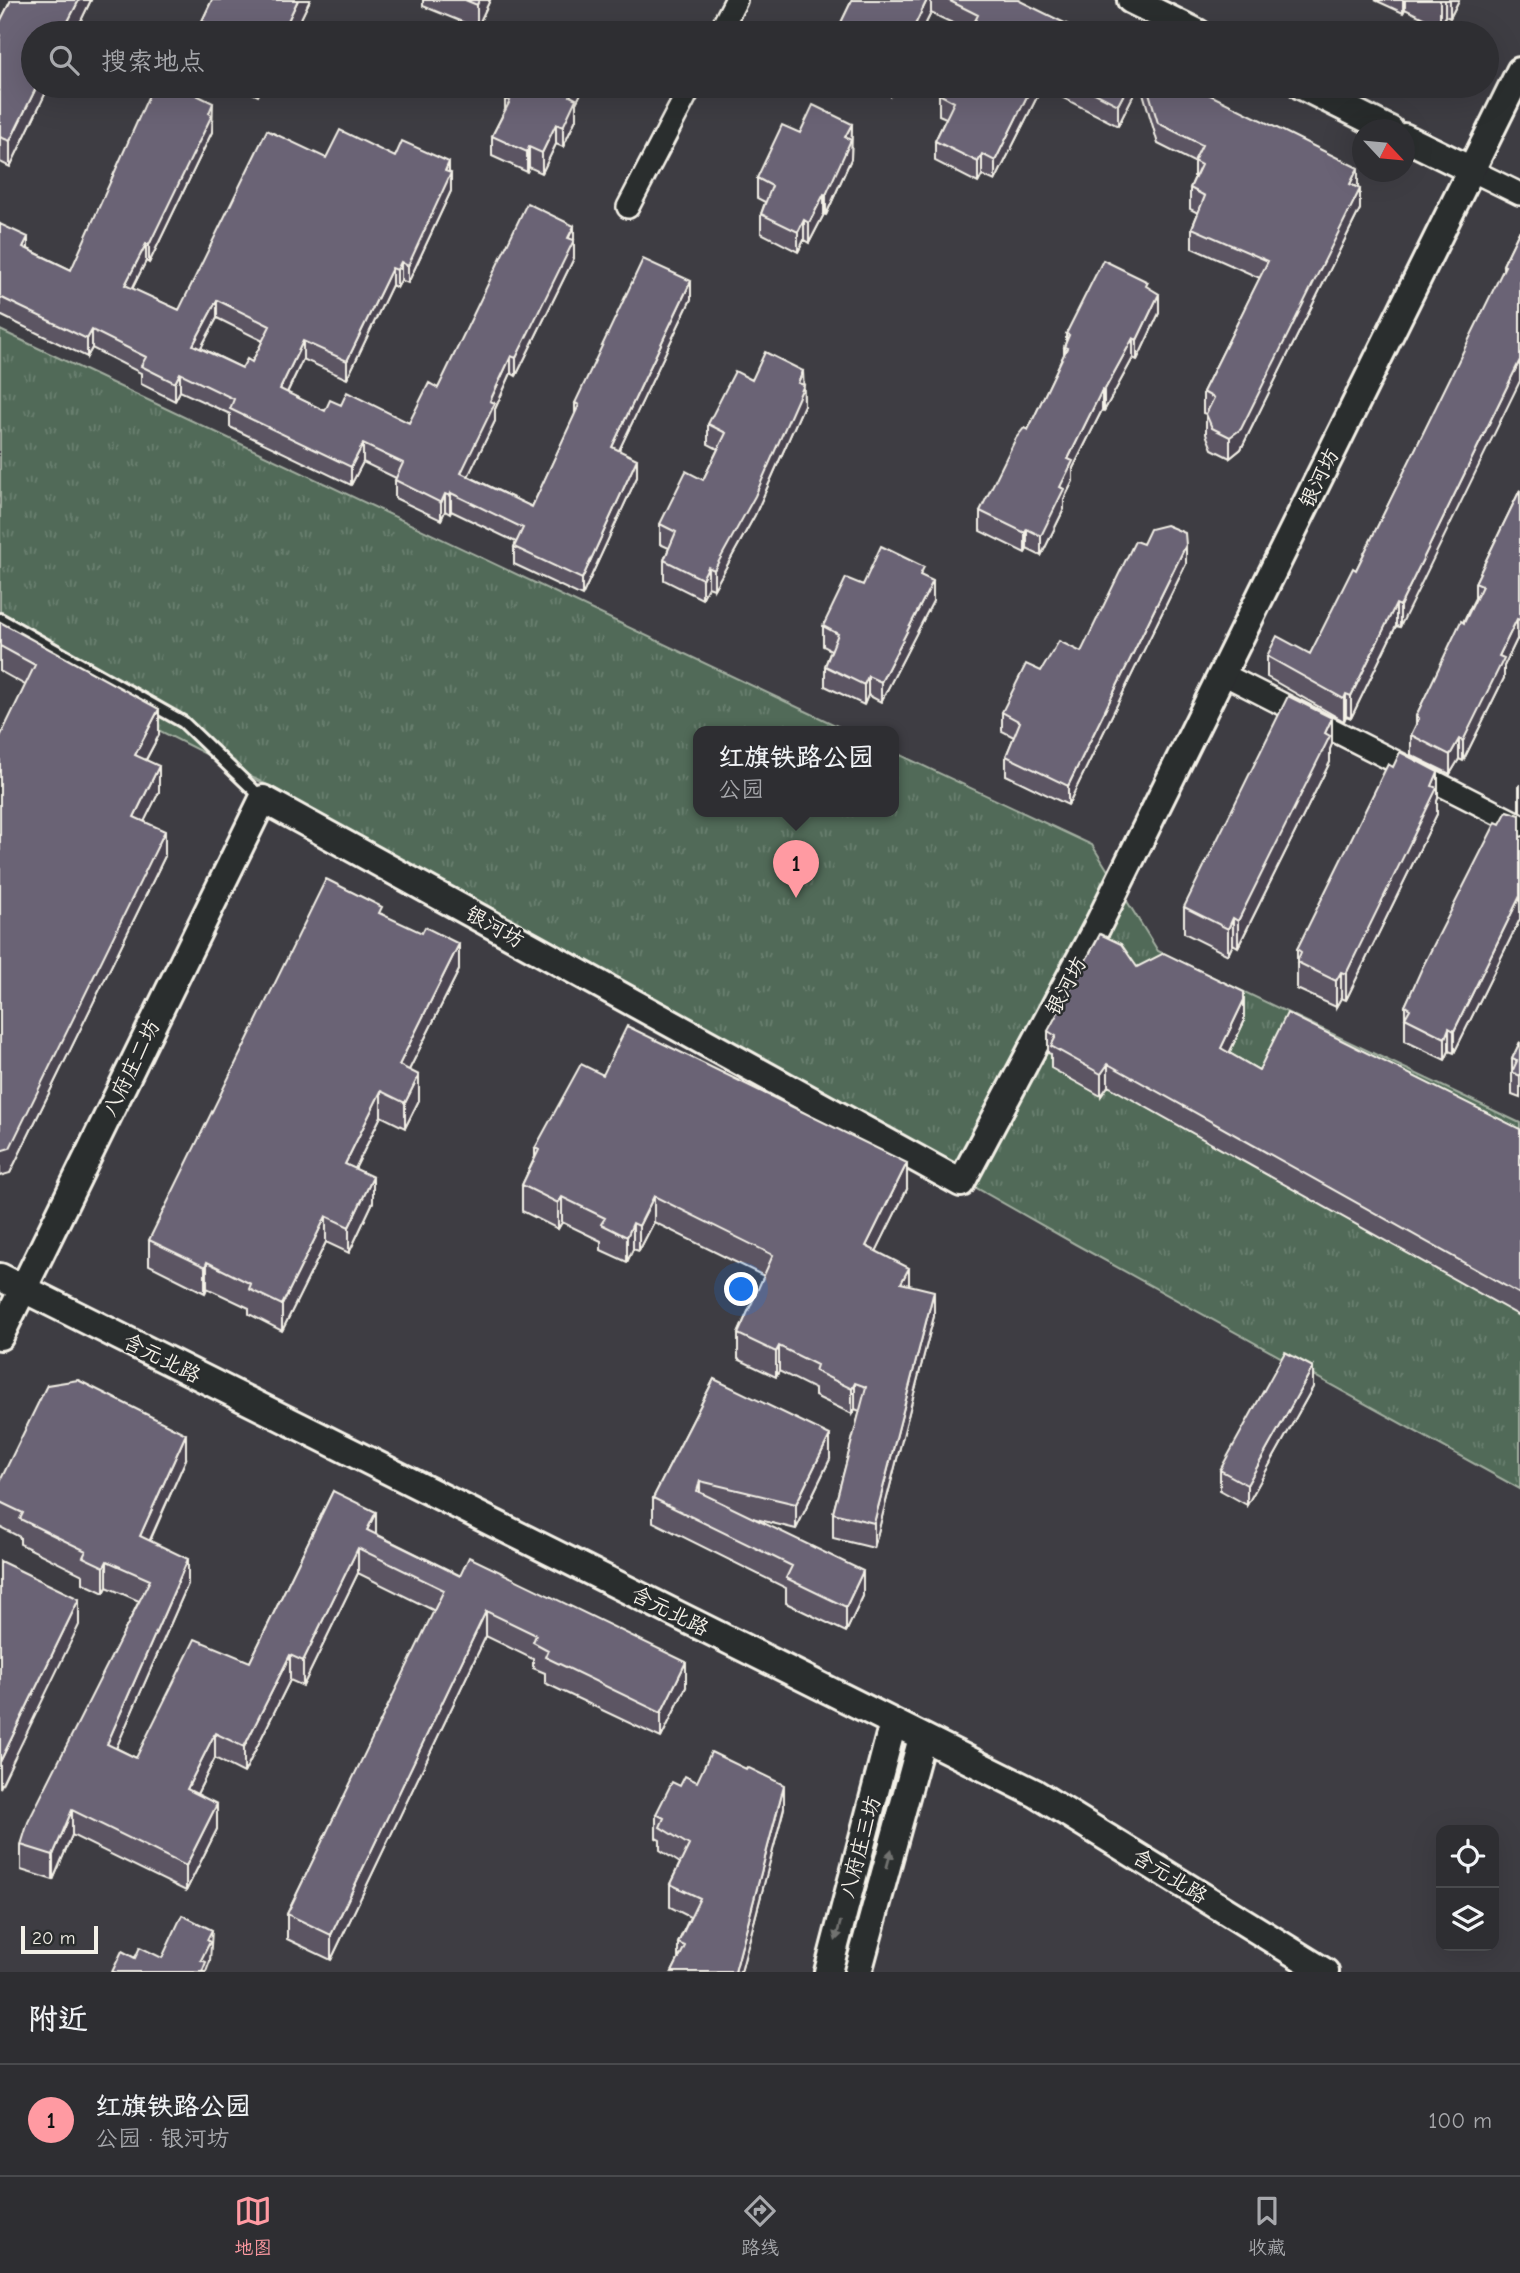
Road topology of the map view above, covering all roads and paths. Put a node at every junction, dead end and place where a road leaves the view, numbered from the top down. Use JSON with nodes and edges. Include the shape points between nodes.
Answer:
{"nodes":[{"id":1,"x":736,"y":0,"type":"edge"},
{"id":2,"x":1131,"y":0,"type":"edge"},
{"id":3,"x":725,"y":21,"type":"edge"},
{"id":4,"x":1174,"y":21,"type":"edge"},
{"id":5,"x":1520,"y":71,"type":"edge"},
{"id":6,"x":685,"y":98,"type":"edge"},
{"id":7,"x":1327,"y":98,"type":"edge"},
{"id":8,"x":1368,"y":119,"type":"edge"},
{"id":9,"x":1415,"y":142,"type":"edge"},
{"id":10,"x":1471,"y":170,"type":"junction"},
{"id":11,"x":1520,"y":194,"type":"edge"},
{"id":12,"x":628,"y":207,"type":"dead end"},
{"id":13,"x":0,"y":619,"type":"edge"},
{"id":14,"x":1223,"y":674,"type":"junction"},
{"id":15,"x":262,"y":799,"type":"junction"},
{"id":16,"x":1520,"y":825,"type":"edge"},
{"id":17,"x":12,"y":1283,"type":"edge"},
{"id":18,"x":0,"y":1336,"type":"edge"},
{"id":19,"x":893,"y":1723,"type":"junction"},
{"id":20,"x":922,"y":1738,"type":"junction"},
{"id":21,"x":828,"y":1972,"type":"edge"},
{"id":22,"x":858,"y":1972,"type":"edge"},
{"id":23,"x":1325,"y":1972,"type":"edge"}],
"edges":[{"from":1,"to":3,"type":"street"},
{"from":2,"to":4,"type":"street"},
{"from":5,"to":10,"type":"street","name":"银河坊"},
{"from":6,"to":12,"type":"street"},
{"from":7,"to":8,"type":"street"},
{"from":9,"to":10,"type":"street"},
{"from":10,"to":11,"type":"street"},
{"from":10,"to":14,"type":"street","name":"银河坊"},
{"from":13,"to":15,"type":"lane","via":[[183,722]]},
{"from":14,"to":15,"type":"street","name":"银河坊","via":[[1097,927],[961,1183]]},
{"from":14,"to":16,"type":"street"},
{"from":15,"to":17,"type":"street","name":"八府庄二坊"},
{"from":17,"to":18,"type":"street","name":"八府庄二坊"},
{"from":17,"to":19,"type":"street","name":"含元北路"},
{"from":19,"to":20,"type":"street","name":"含元北路"},
{"from":19,"to":21,"type":"street","name":"八府庄三坊","one_way":true},
{"from":22,"to":20,"type":"street","name":"八府庄三坊","one_way":true},
{"from":20,"to":23,"type":"street","name":"含元北路","via":[[1035,1793]]}]}
